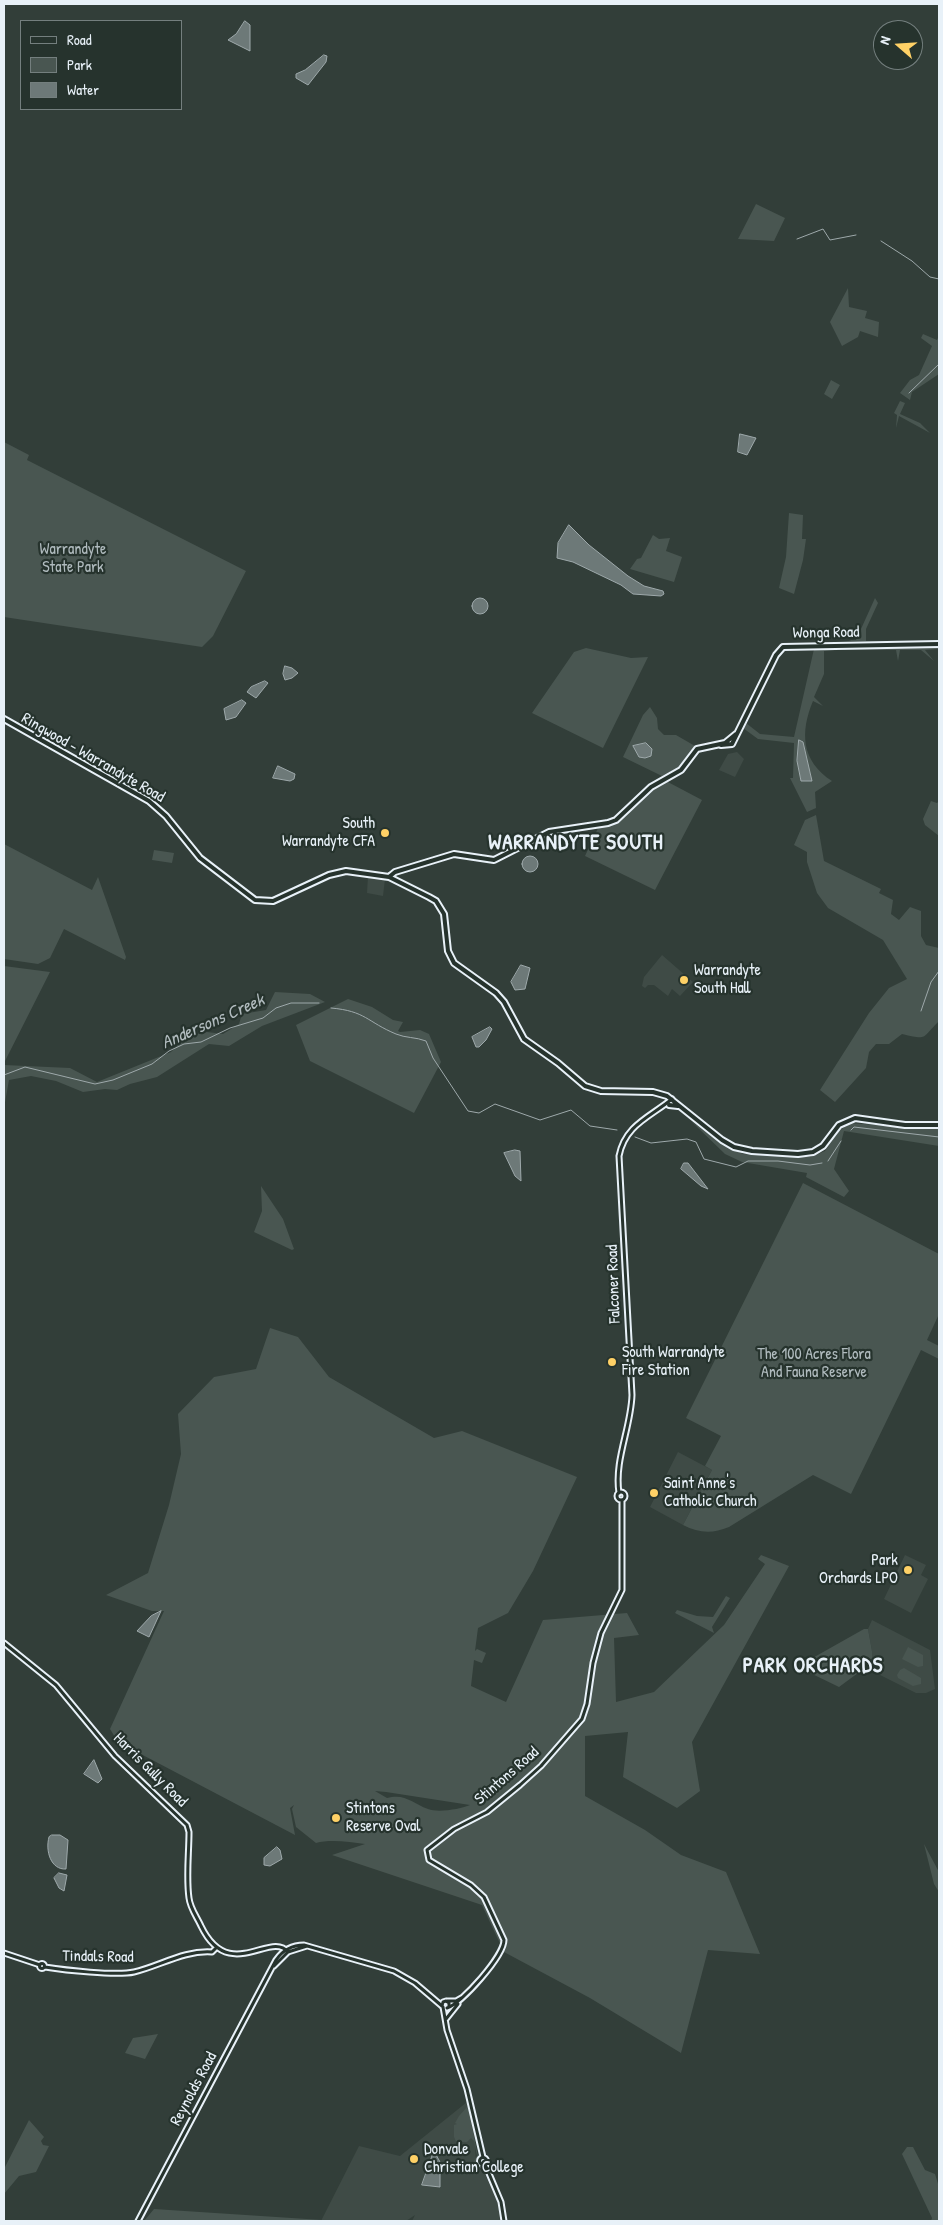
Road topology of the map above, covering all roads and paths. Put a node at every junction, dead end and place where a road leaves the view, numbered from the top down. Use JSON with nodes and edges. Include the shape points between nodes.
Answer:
{"nodes":[{"id":1,"x":939,"y":644,"type":"edge"},
{"id":2,"x":4,"y":719,"type":"edge"},
{"id":3,"x":398,"y":872,"type":"junction"},
{"id":4,"x":390,"y":878,"type":"junction"},
{"id":5,"x":398,"y":880,"type":"junction"},
{"id":6,"x":664,"y":1095,"type":"junction"},
{"id":7,"x":673,"y":1100,"type":"junction"},
{"id":8,"x":669,"y":1105,"type":"junction"},
{"id":9,"x":660,"y":1108,"type":"junction"},
{"id":10,"x":692,"y":1116,"type":"junction"},
{"id":11,"x":939,"y":1125,"type":"edge"},
{"id":12,"x":621,"y":1493,"type":"junction"},
{"id":13,"x":620,"y":1500,"type":"junction"},
{"id":14,"x":4,"y":1643,"type":"edge"},
{"id":15,"x":215,"y":1947,"type":"junction"},
{"id":16,"x":279,"y":1947,"type":"junction"},
{"id":17,"x":286,"y":1952,"type":"junction"},
{"id":18,"x":4,"y":1953,"type":"edge"},
{"id":19,"x":278,"y":1957,"type":"junction"},
{"id":20,"x":272,"y":1968,"type":"junction"},
{"id":21,"x":464,"y":1996,"type":"junction"},
{"id":22,"x":433,"y":1998,"type":"junction"},
{"id":23,"x":447,"y":2001,"type":"junction"},
{"id":24,"x":460,"y":2002,"type":"junction"},
{"id":25,"x":442,"y":2006,"type":"junction"},
{"id":26,"x":447,"y":2008,"type":"junction"},
{"id":27,"x":446,"y":2019,"type":"junction"},
{"id":28,"x":446,"y":2024,"type":"junction"},
{"id":29,"x":138,"y":2221,"type":"edge"},
{"id":30,"x":504,"y":2221,"type":"edge"}],
"edges":[{"from":1,"to":3,"type":"main road","name":"Wonga Road","via":[[784,647],[778,652],[731,741],[697,750],[681,770],[651,787],[616,820],[549,832],[494,860],[458,854]]},
{"from":2,"to":4,"type":"main road","name":"Ringwood - Warrandyte Road","via":[[149,801],[166,816],[200,858],[255,900],[273,901],[340,872],[365,872]]},
{"from":3,"to":4,"type":"main road"},
{"from":3,"to":5,"type":"main road"},
{"from":4,"to":5,"type":"main road","name":"Ringwood - Warrandyte Road"},
{"from":5,"to":6,"type":"main road","name":"Ringwood - Warrandyte Road","via":[[436,901],[444,914],[448,951],[454,963],[496,993],[524,1039],[533,1047],[595,1090]]},
{"from":6,"to":7,"type":"main road","name":"Ringwood - Warrandyte Road"},
{"from":6,"to":9,"type":"main road","via":[[667,1100]]},
{"from":7,"to":8,"type":"main road","name":"Falconer Road"},
{"from":7,"to":9,"type":"main road","name":"Falconer Road"},
{"from":7,"to":10,"type":"main road","name":"Ringwood - Warrandyte Road"},
{"from":8,"to":9,"type":"main road","name":"Falconer Road"},
{"from":8,"to":10,"type":"main road","via":[[678,1106]]},
{"from":9,"to":12,"type":"main road","name":"Falconer Road","via":[[633,1127],[619,1156],[632,1395],[619,1474]]},
{"from":10,"to":11,"type":"main road","name":"Ringwood - Warrandyte Road","via":[[734,1147],[798,1154],[817,1151],[839,1125],[855,1118],[905,1126]]},
{"from":12,"to":13,"type":"main road","via":[[624,1497]]},
{"from":12,"to":13,"type":"main road","via":[[617,1495]]},
{"from":13,"to":21,"type":"main road","name":"Stintons Road","via":[[622,1590],[601,1633],[582,1719],[520,1785],[487,1812],[454,1829],[427,1850],[429,1860],[471,1885],[484,1897],[504,1940],[500,1953]]},
{"from":14,"to":15,"type":"main road","name":"Harris Gully Road","via":[[56,1685],[115,1756],[187,1825],[189,1900],[205,1935]]},
{"from":15,"to":16,"type":"main road","via":[[229,1954],[239,1954]]},
{"from":15,"to":18,"type":"main road","name":"Tindals Road","via":[[208,1952],[189,1953],[130,1973],[42,1969],[40,1965]]},
{"from":16,"to":17,"type":"main road"},
{"from":16,"to":19,"type":"main road"},
{"from":17,"to":19,"type":"main road","name":"Reynolds Road"},
{"from":17,"to":20,"type":"main road","name":"Reynolds Road"},
{"from":17,"to":22,"type":"main road","via":[[308,1946],[394,1971],[416,1983]]},
{"from":19,"to":20,"type":"main road","name":"Reynolds Road"},
{"from":20,"to":29,"type":"main road","name":"Reynolds Road"},
{"from":21,"to":23,"type":"main road","via":[[456,2001]]},
{"from":21,"to":24,"type":"main road","name":"Stintons Road"},
{"from":22,"to":23,"type":"main road"},
{"from":22,"to":25,"type":"main road"},
{"from":23,"to":25,"type":"main road"},
{"from":23,"to":26,"type":"main road","via":[[450,2004]]},
{"from":24,"to":26,"type":"main road","name":"Stintons Road"},
{"from":24,"to":27,"type":"main road"},
{"from":25,"to":26,"type":"main road"},
{"from":25,"to":28,"type":"main road"},
{"from":26,"to":27,"type":"main road"},
{"from":27,"to":28,"type":"main road"},
{"from":28,"to":30,"type":"main road","via":[[467,2089],[482,2158],[486,2160],[499,2197]]}]}
